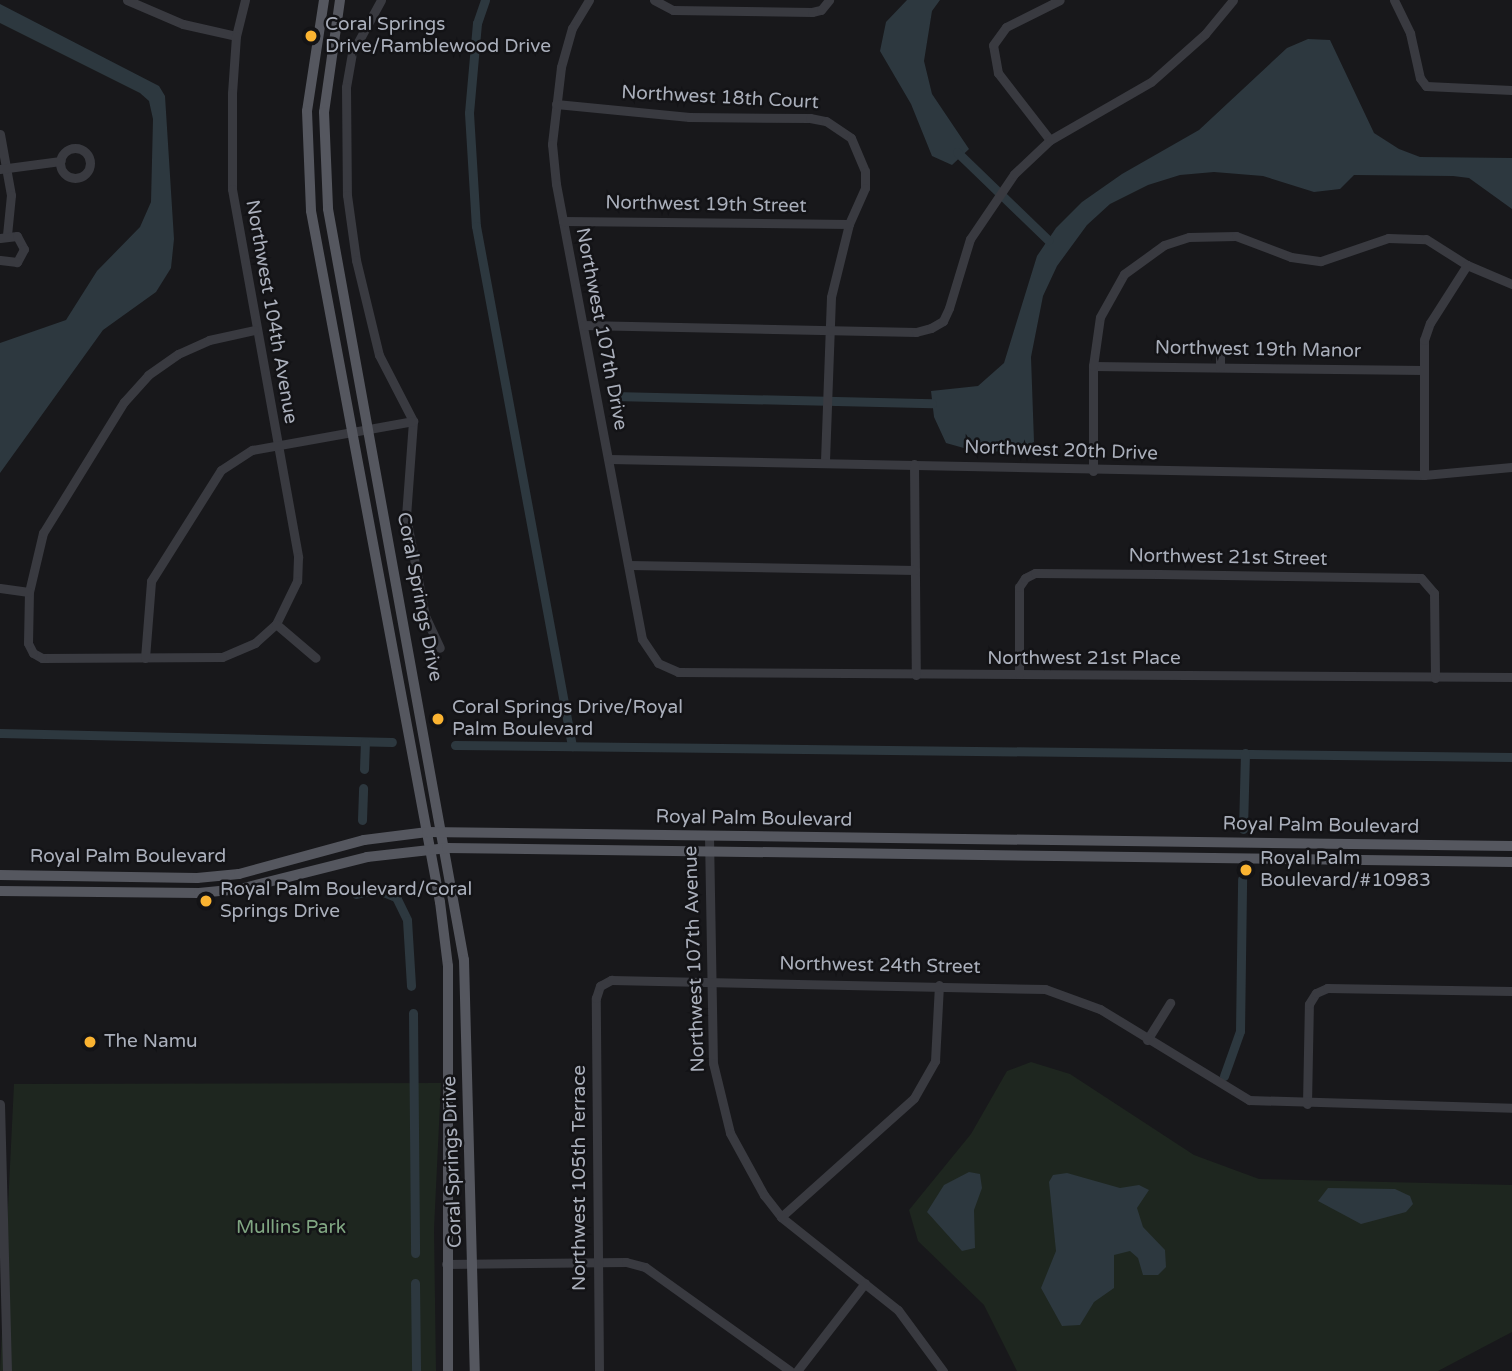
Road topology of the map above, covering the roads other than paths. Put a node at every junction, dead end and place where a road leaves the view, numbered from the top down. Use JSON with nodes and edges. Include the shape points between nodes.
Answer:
{"nodes":[{"id":1,"x":127,"y":0,"type":"edge"},
{"id":2,"x":245,"y":0,"type":"edge"},
{"id":3,"x":324,"y":0,"type":"edge"},
{"id":4,"x":340,"y":0,"type":"edge"},
{"id":5,"x":381,"y":0,"type":"edge"},
{"id":6,"x":589,"y":0,"type":"edge"},
{"id":7,"x":654,"y":0,"type":"edge"},
{"id":8,"x":829,"y":0,"type":"edge"},
{"id":9,"x":1060,"y":0,"type":"edge"},
{"id":10,"x":1233,"y":0,"type":"edge"},
{"id":11,"x":1394,"y":0,"type":"edge"},
{"id":12,"x":236,"y":36,"type":"junction"},
{"id":13,"x":1512,"y":90,"type":"edge"},
{"id":14,"x":556,"y":104,"type":"junction"},
{"id":15,"x":0,"y":134,"type":"edge"},
{"id":16,"x":1050,"y":140,"type":"junction"},
{"id":17,"x":60,"y":162,"type":"dead end"},
{"id":18,"x":4,"y":169,"type":"edge"},
{"id":19,"x":563,"y":221,"type":"junction"},
{"id":20,"x":849,"y":224,"type":"junction"},
{"id":21,"x":4,"y":236,"type":"edge"},
{"id":22,"x":0,"y":261,"type":"edge"},
{"id":23,"x":1467,"y":265,"type":"junction"},
{"id":24,"x":1512,"y":284,"type":"edge"},
{"id":25,"x":583,"y":325,"type":"junction"},
{"id":26,"x":254,"y":330,"type":"junction"},
{"id":27,"x":829,"y":330,"type":"junction"},
{"id":28,"x":1220,"y":347,"type":"dead end"},
{"id":29,"x":1093,"y":366,"type":"junction"},
{"id":30,"x":1220,"y":367,"type":"junction"},
{"id":31,"x":1423,"y":370,"type":"junction"},
{"id":32,"x":413,"y":421,"type":"junction"},
{"id":33,"x":370,"y":429,"type":"junction"},
{"id":34,"x":352,"y":432,"type":"junction"},
{"id":35,"x":277,"y":446,"type":"junction"},
{"id":36,"x":609,"y":459,"type":"junction"},
{"id":37,"x":825,"y":462,"type":"junction"},
{"id":38,"x":914,"y":464,"type":"junction"},
{"id":39,"x":1512,"y":467,"type":"edge"},
{"id":40,"x":1093,"y":471,"type":"junction"},
{"id":41,"x":1424,"y":475,"type":"junction"},
{"id":42,"x":629,"y":565,"type":"junction"},
{"id":43,"x":915,"y":570,"type":"junction"},
{"id":44,"x":0,"y":588,"type":"edge"},
{"id":45,"x":29,"y":592,"type":"junction"},
{"id":46,"x":276,"y":624,"type":"junction"},
{"id":47,"x":440,"y":648,"type":"dead end"},
{"id":48,"x":145,"y":658,"type":"junction"},
{"id":49,"x":316,"y":658,"type":"dead end"},
{"id":50,"x":658,"y":663,"type":"joint"},
{"id":51,"x":1019,"y":674,"type":"junction"},
{"id":52,"x":916,"y":675,"type":"junction"},
{"id":53,"x":1512,"y":677,"type":"edge"},
{"id":54,"x":1434,"y":678,"type":"junction"},
{"id":55,"x":427,"y":832,"type":"junction"},
{"id":56,"x":444,"y":832,"type":"junction"},
{"id":57,"x":709,"y":836,"type":"junction"},
{"id":58,"x":1512,"y":846,"type":"edge"},
{"id":59,"x":447,"y":848,"type":"junction"},
{"id":60,"x":430,"y":849,"type":"junction"},
{"id":61,"x":709,"y":851,"type":"junction"},
{"id":62,"x":1512,"y":862,"type":"edge"},
{"id":63,"x":0,"y":875,"type":"edge"},
{"id":64,"x":0,"y":891,"type":"edge"},
{"id":65,"x":713,"y":981,"type":"junction"},
{"id":66,"x":939,"y":985,"type":"junction"},
{"id":67,"x":600,"y":986,"type":"joint"},
{"id":68,"x":1512,"y":991,"type":"edge"},
{"id":69,"x":1170,"y":1003,"type":"dead end"},
{"id":70,"x":1147,"y":1040,"type":"junction"},
{"id":71,"x":0,"y":1104,"type":"edge"},
{"id":72,"x":1307,"y":1104,"type":"junction"},
{"id":73,"x":1512,"y":1108,"type":"edge"},
{"id":74,"x":782,"y":1217,"type":"junction"},
{"id":75,"x":598,"y":1263,"type":"junction"},
{"id":76,"x":446,"y":1264,"type":"junction"},
{"id":77,"x":474,"y":1264,"type":"junction"},
{"id":78,"x":865,"y":1283,"type":"junction"},
{"id":79,"x":7,"y":1371,"type":"edge"},
{"id":80,"x":448,"y":1371,"type":"edge"},
{"id":81,"x":475,"y":1371,"type":"edge"},
{"id":82,"x":599,"y":1371,"type":"edge"},
{"id":83,"x":790,"y":1371,"type":"edge"},
{"id":84,"x":797,"y":1371,"type":"edge"},
{"id":85,"x":943,"y":1371,"type":"edge"}],
"edges":[{"from":1,"to":12,"type":"street","via":[[183,24]]},
{"from":2,"to":12,"type":"street","name":"Northwest 104th Avenue"},
{"from":3,"to":34,"type":"main road","name":"Coral Springs Drive","via":[[312,57],[307,159],[311,211]]},
{"from":4,"to":33,"type":"main road","name":"Coral Springs Drive","via":[[328,60],[328,209]]},
{"from":5,"to":32,"type":"street","via":[[356,44],[348,76],[347,195],[356,260],[376,345]]},
{"from":6,"to":14,"type":"street","name":"Northwest 107th Drive","via":[[572,28]]},
{"from":7,"to":8,"type":"street","via":[[691,11],[821,9]]},
{"from":9,"to":16,"type":"street","via":[[1006,27],[993,45],[998,73]]},
{"from":10,"to":16,"type":"street","via":[[1205,34],[1151,82]]},
{"from":11,"to":13,"type":"street","via":[[1426,86]]},
{"from":12,"to":26,"type":"street","name":"Northwest 104th Avenue","via":[[232,189]]},
{"from":14,"to":19,"type":"street","name":"Northwest 107th Drive","via":[[552,144]]},
{"from":14,"to":20,"type":"street","name":"Northwest 18th Court","via":[[689,117],[810,118],[839,128],[851,138],[865,171],[865,188]]},
{"from":15,"to":18,"type":"street"},
{"from":16,"to":27,"type":"street","via":[[991,203],[970,239],[943,321],[916,332]]},
{"from":17,"to":18,"type":"street"},
{"from":18,"to":21,"type":"street"},
{"from":19,"to":20,"type":"street","name":"Northwest 19th Street"},
{"from":19,"to":25,"type":"street","name":"Northwest 107th Drive"},
{"from":20,"to":27,"type":"street","via":[[831,297]]},
{"from":21,"to":22,"type":"street","via":[[20,240],[23,254],[13,263]]},
{"from":23,"to":24,"type":"street"},
{"from":23,"to":29,"type":"street","via":[[1426,239],[1388,238],[1321,261],[1214,234],[1164,245],[1125,274],[1100,317]]},
{"from":23,"to":31,"type":"street","via":[[1430,323]]},
{"from":25,"to":27,"type":"street"},
{"from":25,"to":36,"type":"street","name":"Northwest 107th Drive"},
{"from":26,"to":35,"type":"street","name":"Northwest 104th Avenue"},
{"from":26,"to":45,"type":"street","via":[[209,340],[178,354],[148,375],[124,402],[43,533]]},
{"from":27,"to":37,"type":"street"},
{"from":28,"to":30,"type":"street"},
{"from":29,"to":30,"type":"street","name":"Northwest 19th Manor"},
{"from":29,"to":40,"type":"street"},
{"from":30,"to":31,"type":"street","name":"Northwest 19th Manor"},
{"from":31,"to":41,"type":"street"},
{"from":32,"to":33,"type":"street"},
{"from":32,"to":47,"type":"street","via":[[406,517],[425,616]]},
{"from":33,"to":34,"type":"street"},
{"from":33,"to":56,"type":"main road","name":"Coral Springs Drive"},
{"from":34,"to":35,"type":"street"},
{"from":34,"to":55,"type":"main road","name":"Coral Springs Drive"},
{"from":35,"to":46,"type":"street","name":"Northwest 104th Avenue","via":[[298,557],[297,581]]},
{"from":35,"to":48,"type":"street","via":[[252,450],[221,470],[159,563],[147,602]]},
{"from":36,"to":37,"type":"street","name":"Northwest 20th Drive"},
{"from":36,"to":42,"type":"street","name":"Northwest 107th Drive"},
{"from":37,"to":38,"type":"street","name":"Northwest 20th Drive"},
{"from":38,"to":40,"type":"street","name":"Northwest 20th Drive"},
{"from":38,"to":43,"type":"street"},
{"from":39,"to":41,"type":"street","name":"Northwest 20th Drive"},
{"from":40,"to":41,"type":"street","name":"Northwest 20th Drive"},
{"from":42,"to":43,"type":"street"},
{"from":42,"to":50,"type":"street","name":"Northwest 107th Drive","via":[[642,639]]},
{"from":43,"to":52,"type":"street"},
{"from":44,"to":45,"type":"street"},
{"from":45,"to":48,"type":"street","via":[[28,643],[33,653],[42,658]]},
{"from":46,"to":48,"type":"street","via":[[255,643],[222,657]]},
{"from":46,"to":49,"type":"street"},
{"from":50,"to":52,"type":"street","name":"Northwest 21st Place","via":[[678,671]]},
{"from":51,"to":52,"type":"street","name":"Northwest 21st Place"},
{"from":51,"to":54,"type":"street","name":"Northwest 21st Place"},
{"from":51,"to":54,"type":"street","name":"Northwest 21st Street","via":[[1019,587],[1025,578],[1035,573],[1159,574],[1422,578],[1434,593]]},
{"from":53,"to":54,"type":"street","name":"Northwest 21st Place"},
{"from":55,"to":56,"type":"main road","name":"Royal Palm Boulevard"},
{"from":55,"to":60,"type":"main road","name":"Coral Springs Drive"},
{"from":55,"to":63,"type":"main road","name":"Royal Palm Boulevard","via":[[364,840],[239,874],[197,878]]},
{"from":56,"to":57,"type":"main road","name":"Royal Palm Boulevard"},
{"from":56,"to":59,"type":"main road","name":"Coral Springs Drive"},
{"from":57,"to":58,"type":"main road","name":"Royal Palm Boulevard"},
{"from":57,"to":61,"type":"street","name":"Northwest 107th Avenue"},
{"from":59,"to":60,"type":"main road","name":"Royal Palm Boulevard"},
{"from":59,"to":61,"type":"main road","name":"Royal Palm Boulevard"},
{"from":59,"to":77,"type":"main road","name":"Coral Springs Drive","via":[[465,967]]},
{"from":60,"to":64,"type":"main road","name":"Royal Palm Boulevard","via":[[367,857],[261,885],[199,893]]},
{"from":60,"to":76,"type":"main road","name":"Coral Springs Drive","via":[[448,966]]},
{"from":61,"to":62,"type":"main road","name":"Royal Palm Boulevard"},
{"from":61,"to":65,"type":"street","name":"Northwest 107th Avenue"},
{"from":65,"to":66,"type":"street","name":"Northwest 24th Street"},
{"from":65,"to":67,"type":"street","name":"Northwest 24th Street","via":[[611,980]]},
{"from":65,"to":74,"type":"street","name":"Northwest 107th Avenue","via":[[713,1063],[720,1099],[745,1164]]},
{"from":66,"to":70,"type":"street","name":"Northwest 24th Street","via":[[1045,989],[1100,1009]]},
{"from":66,"to":74,"type":"street","via":[[935,1061],[914,1098]]},
{"from":67,"to":75,"type":"street","name":"Northwest 105th Terrace","via":[[596,998]]},
{"from":68,"to":72,"type":"street","via":[[1327,988],[1316,993],[1309,1004]]},
{"from":69,"to":70,"type":"street"},
{"from":70,"to":72,"type":"street","name":"Northwest 24th Street","via":[[1249,1100]]},
{"from":71,"to":79,"type":"street"},
{"from":72,"to":73,"type":"street","name":"Northwest 24th Street"},
{"from":74,"to":78,"type":"street","name":"Northwest 107th Avenue"},
{"from":75,"to":77,"type":"street"},
{"from":75,"to":82,"type":"street","name":"Northwest 105th Terrace"},
{"from":75,"to":83,"type":"street","via":[[626,1262],[661,1275]]},
{"from":76,"to":77,"type":"street"},
{"from":76,"to":80,"type":"main road","name":"Coral Springs Drive"},
{"from":77,"to":81,"type":"main road","name":"Coral Springs Drive"},
{"from":78,"to":84,"type":"street"},
{"from":78,"to":85,"type":"street","name":"Northwest 107th Avenue","via":[[898,1310]]}]}
